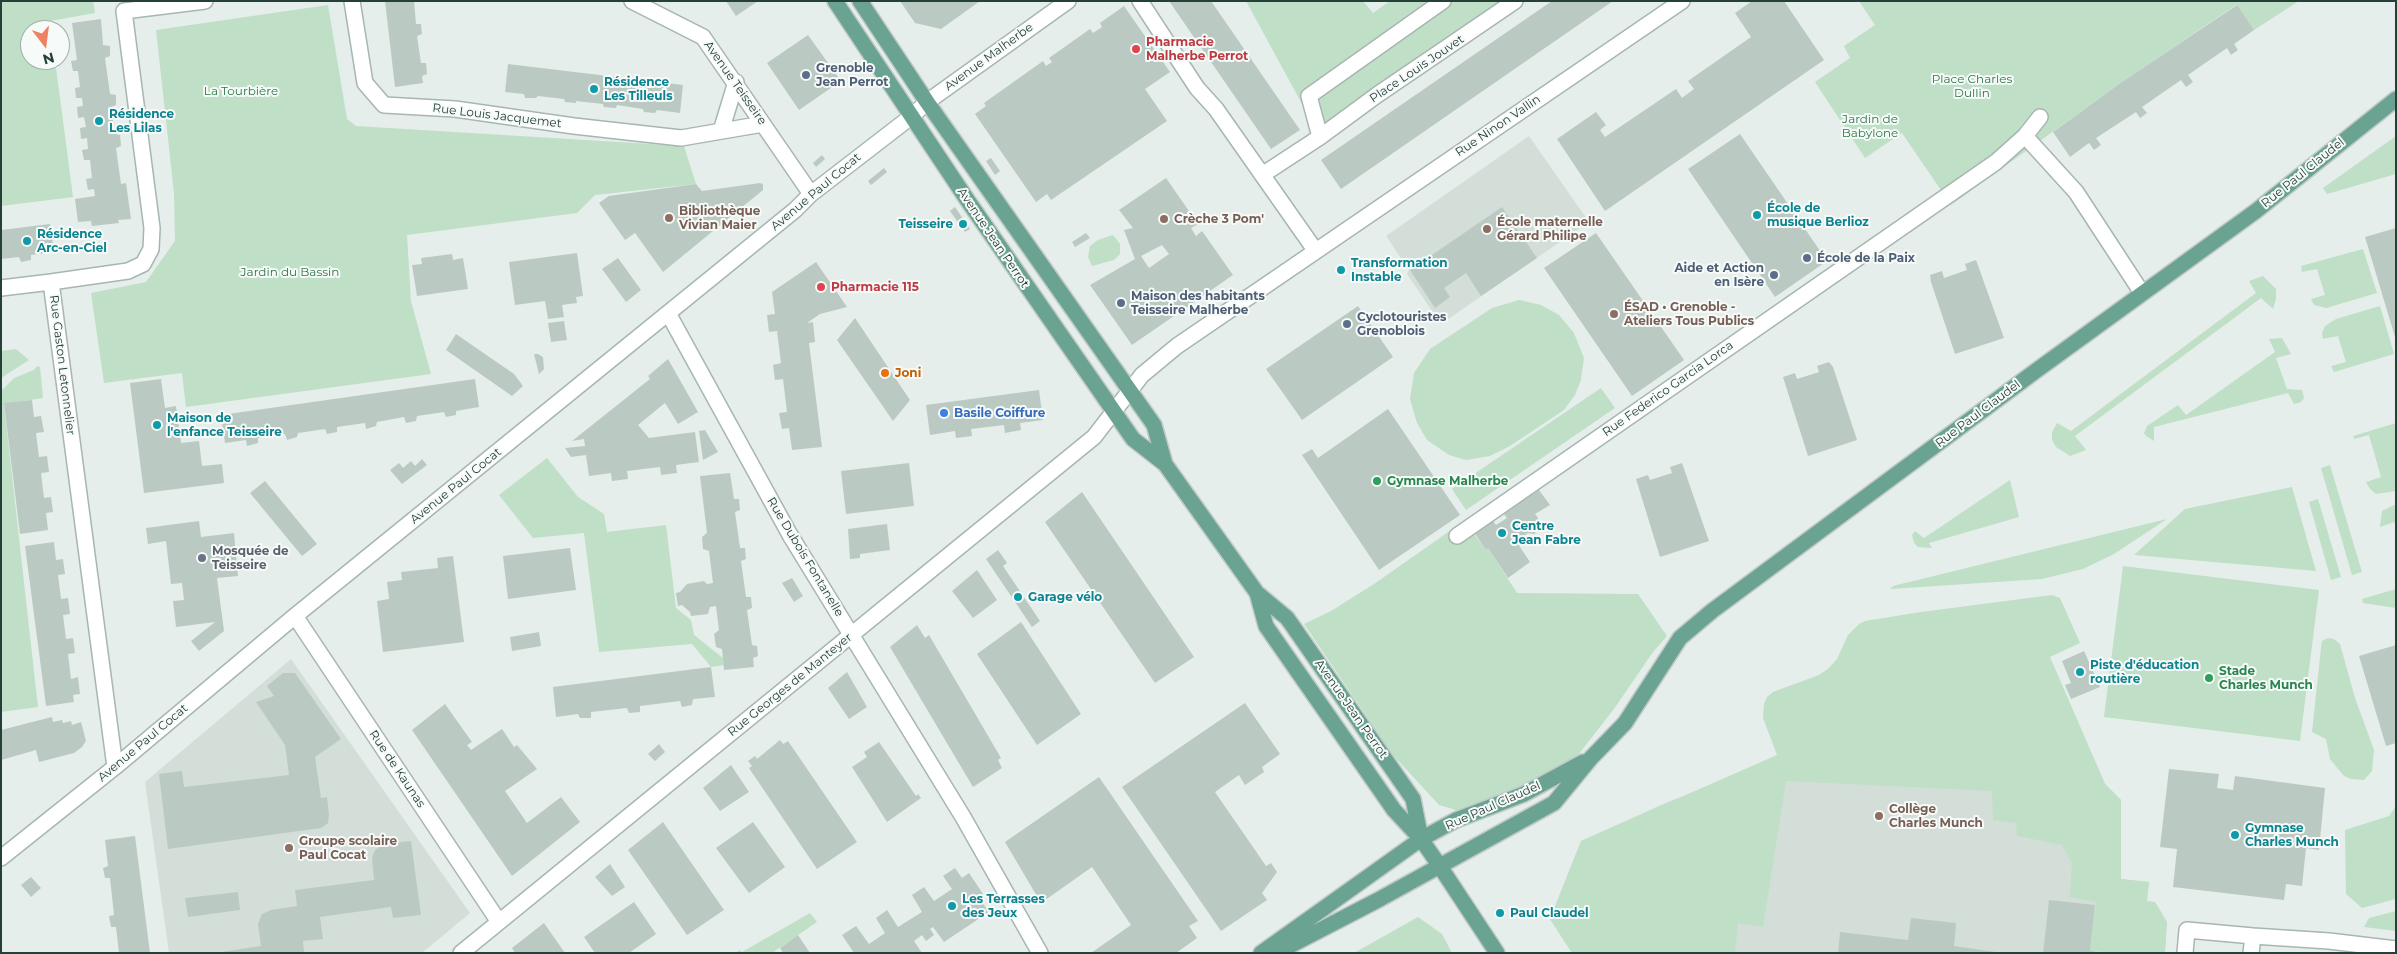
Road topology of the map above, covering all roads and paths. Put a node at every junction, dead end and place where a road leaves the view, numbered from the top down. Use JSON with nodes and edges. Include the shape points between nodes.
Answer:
{"nodes":[{"id":1,"x":204,"y":1,"type":"edge"},
{"id":2,"x":352,"y":1,"type":"edge"},
{"id":3,"x":632,"y":1,"type":"edge"},
{"id":4,"x":836,"y":1,"type":"edge"},
{"id":5,"x":860,"y":1,"type":"edge"},
{"id":6,"x":1068,"y":1,"type":"edge"},
{"id":7,"x":1140,"y":1,"type":"edge"},
{"id":8,"x":1443,"y":1,"type":"edge"},
{"id":9,"x":1515,"y":1,"type":"edge"},
{"id":10,"x":1682,"y":1,"type":"edge"},
{"id":11,"x":124,"y":6,"type":"edge"},
{"id":12,"x":736,"y":82,"type":"junction"},
{"id":13,"x":2396,"y":99,"type":"edge"},
{"id":14,"x":927,"y":102,"type":"junction"},
{"id":15,"x":912,"y":116,"type":"junction"},
{"id":16,"x":2040,"y":117,"type":"dead end"},
{"id":17,"x":764,"y":124,"type":"junction"},
{"id":18,"x":721,"y":131,"type":"junction"},
{"id":19,"x":2025,"y":136,"type":"junction"},
{"id":20,"x":1320,"y":137,"type":"junction"},
{"id":21,"x":1262,"y":176,"type":"junction"},
{"id":22,"x":811,"y":194,"type":"junction"},
{"id":23,"x":1315,"y":250,"type":"junction"},
{"id":24,"x":51,"y":282,"type":"junction"},
{"id":25,"x":1,"y":288,"type":"edge"},
{"id":26,"x":2142,"y":293,"type":"junction"},
{"id":27,"x":668,"y":313,"type":"junction"},
{"id":28,"x":1129,"y":391,"type":"junction"},
{"id":29,"x":1114,"y":412,"type":"junction"},
{"id":30,"x":1164,"y":464,"type":"junction"},
{"id":31,"x":1457,"y":536,"type":"dead end"},
{"id":32,"x":1257,"y":593,"type":"junction"},
{"id":33,"x":294,"y":616,"type":"junction"},
{"id":34,"x":852,"y":634,"type":"junction"},
{"id":35,"x":1591,"y":758,"type":"junction"},
{"id":36,"x":115,"y":767,"type":"junction"},
{"id":37,"x":1421,"y":839,"type":"junction"},
{"id":38,"x":1,"y":858,"type":"edge"},
{"id":39,"x":1440,"y":865,"type":"junction"},
{"id":40,"x":499,"y":922,"type":"junction"},
{"id":41,"x":2253,"y":936,"type":"junction"},
{"id":42,"x":481,"y":946,"type":"edge"},
{"id":43,"x":2396,"y":949,"type":"edge"},
{"id":44,"x":461,"y":953,"type":"edge"},
{"id":45,"x":1040,"y":953,"type":"edge"},
{"id":46,"x":1261,"y":953,"type":"edge"},
{"id":47,"x":1276,"y":953,"type":"edge"},
{"id":48,"x":1497,"y":953,"type":"edge"},
{"id":49,"x":2185,"y":953,"type":"edge"},
{"id":50,"x":2251,"y":953,"type":"edge"}],
"edges":[{"from":1,"to":11,"type":"street","name":"Rue Gaston Letonnelier"},
{"from":2,"to":18,"type":"street","name":"Rue Louis Jacquemet","via":[[365,83],[384,104],[455,109],[680,138]]},
{"from":3,"to":12,"type":"street","name":"Avenue Teisseire","via":[[703,37]]},
{"from":4,"to":15,"type":"main road","name":"Avenue Jean Perrot"},
{"from":5,"to":14,"type":"main road","name":"Avenue Jean Perrot"},
{"from":6,"to":14,"type":"street","name":"Avenue Malherbe"},
{"from":7,"to":21,"type":"street","via":[[1197,88],[1216,109]]},
{"from":8,"to":20,"type":"street","via":[[1309,96]]},
{"from":9,"to":20,"type":"street","name":"Place Louis Jouvet"},
{"from":10,"to":23,"type":"street","name":"Rue Ninon Vallin"},
{"from":11,"to":24,"type":"street","name":"Rue Gaston Letonnelier","via":[[152,228],[151,250],[144,264],[128,271]]},
{"from":12,"to":17,"type":"street","name":"Avenue Teisseire"},
{"from":12,"to":18,"type":"street"},
{"from":13,"to":26,"type":"main road","name":"Rue Paul Claudel","via":[[2256,212]]},
{"from":14,"to":15,"type":"street","name":"Avenue Malherbe"},
{"from":14,"to":28,"type":"main road","name":"Avenue Jean Perrot"},
{"from":15,"to":22,"type":"street","name":"Avenue Paul Cocat"},
{"from":15,"to":29,"type":"main road","name":"Avenue Jean Perrot"},
{"from":16,"to":19,"type":"street","name":"Rue Federico Garcia Lorca"},
{"from":17,"to":18,"type":"street","name":"Rue Louis Jacquemet"},
{"from":17,"to":22,"type":"street","name":"Avenue Teisseire"},
{"from":19,"to":26,"type":"street","via":[[2076,192]]},
{"from":19,"to":31,"type":"street","name":"Rue Federico Garcia Lorca","via":[[1996,162]]},
{"from":20,"to":21,"type":"street","name":"Place Louis Jouvet"},
{"from":21,"to":23,"type":"street"},
{"from":22,"to":27,"type":"street","name":"Avenue Paul Cocat"},
{"from":23,"to":28,"type":"street","name":"Rue Ninon Vallin","via":[[1177,346],[1142,375]]},
{"from":24,"to":25,"type":"street"},
{"from":24,"to":36,"type":"street","name":"Rue Gaston Letonnelier"},
{"from":26,"to":35,"type":"main road","name":"Rue Paul Claudel","via":[[1680,638],[1625,723]]},
{"from":27,"to":33,"type":"street","name":"Avenue Paul Cocat"},
{"from":27,"to":34,"type":"street","name":"Rue Dubois Fontanelle","via":[[790,535]]},
{"from":28,"to":29,"type":"street","name":"Rue Georges de Manteyer"},
{"from":28,"to":30,"type":"main road","name":"Avenue Jean Perrot","via":[[1154,425]]},
{"from":29,"to":30,"type":"main road","name":"Avenue Jean Perrot","via":[[1134,439]]},
{"from":29,"to":34,"type":"street","name":"Rue Georges de Manteyer","via":[[1094,437]]},
{"from":30,"to":32,"type":"main road","name":"Avenue Jean Perrot"},
{"from":32,"to":37,"type":"main road","name":"Avenue Jean Perrot","via":[[1266,626],[1394,810]]},
{"from":32,"to":37,"type":"main road","name":"Avenue Jean Perrot","via":[[1287,618],[1413,798]]},
{"from":33,"to":36,"type":"street","name":"Avenue Paul Cocat"},
{"from":33,"to":40,"type":"street","name":"Rue de Kaunas"},
{"from":34,"to":40,"type":"street","name":"Rue Georges de Manteyer"},
{"from":34,"to":45,"type":"street","name":"Rue Dubois Fontanelle","via":[[963,817]]},
{"from":35,"to":37,"type":"main road","name":"Rue Paul Claudel","via":[[1524,794],[1456,820]]},
{"from":35,"to":39,"type":"main road","name":"Rue Paul Claudel","via":[[1554,803]]},
{"from":36,"to":38,"type":"street","name":"Avenue Paul Cocat"},
{"from":37,"to":39,"type":"main road","name":"Avenue Jean Perrot"},
{"from":37,"to":46,"type":"main road","name":"Rue Paul Claudel"},
{"from":39,"to":47,"type":"main road","name":"Rue Paul Claudel"},
{"from":39,"to":48,"type":"main road","name":"Avenue Jean Perrot"},
{"from":40,"to":42,"type":"street","name":"Rue Georges de Manteyer"},
{"from":41,"to":43,"type":"street"},
{"from":41,"to":49,"type":"street","via":[[2187,930]]},
{"from":41,"to":50,"type":"street"},
{"from":42,"to":44,"type":"street","name":"Rue Georges de Manteyer"}]}
